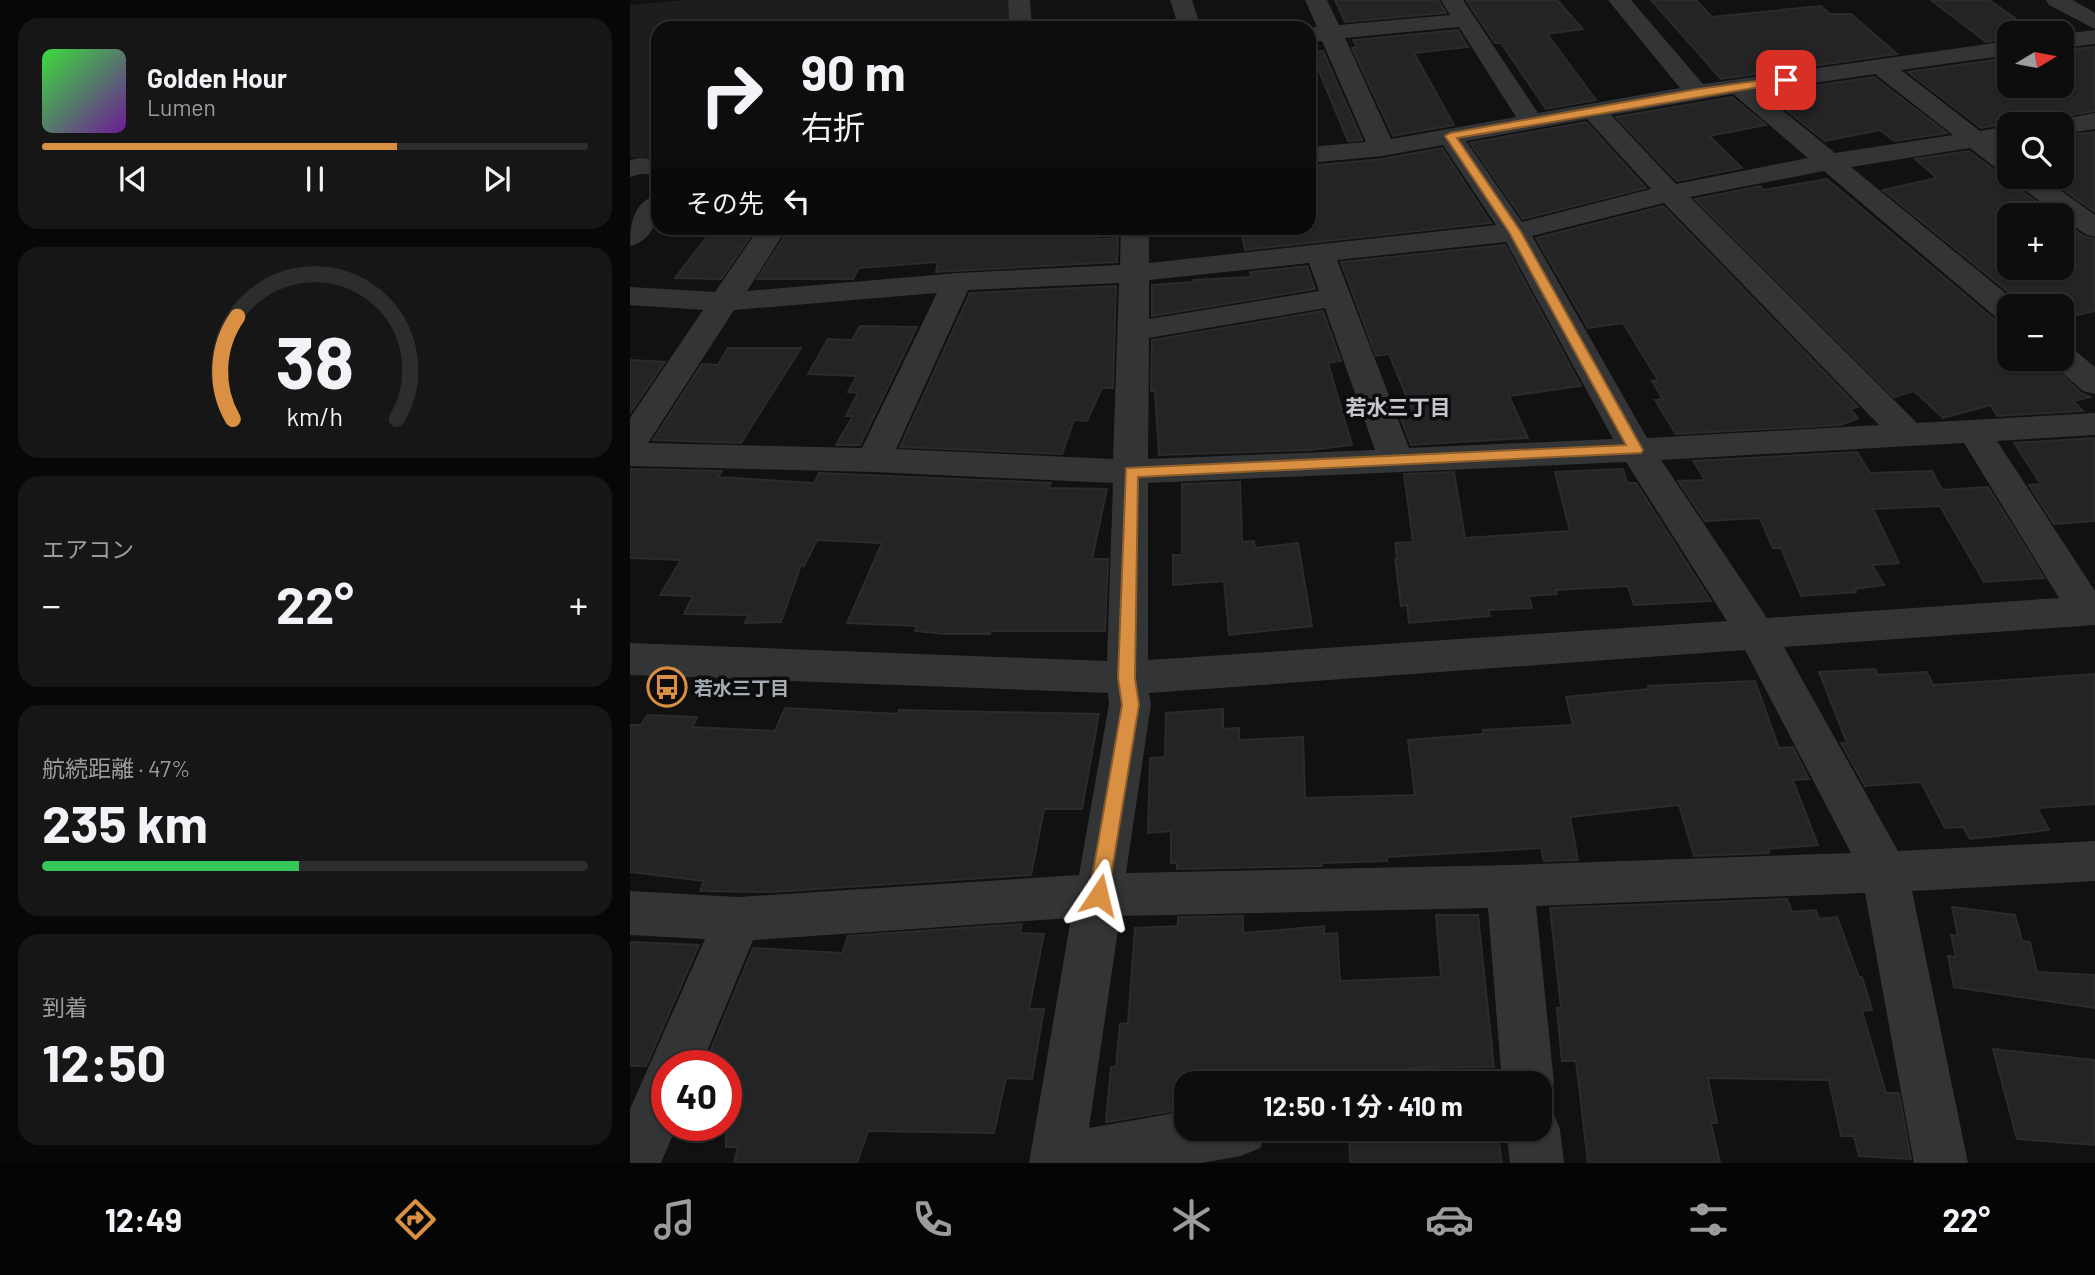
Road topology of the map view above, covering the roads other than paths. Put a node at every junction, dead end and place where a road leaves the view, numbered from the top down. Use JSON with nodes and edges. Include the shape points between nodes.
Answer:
{"nodes":[{"id":1,"x":1019,"y":0,"type":"edge"},
{"id":2,"x":1181,"y":0,"type":"edge"},
{"id":3,"x":1316,"y":0,"type":"edge"},
{"id":4,"x":1619,"y":0,"type":"edge"},
{"id":5,"x":2057,"y":0,"type":"edge"},
{"id":6,"x":1459,"y":10,"type":"edge"},
{"id":7,"x":1020,"y":21,"type":"edge"},
{"id":8,"x":1188,"y":21,"type":"edge"},
{"id":9,"x":2095,"y":22,"type":"edge"},
{"id":10,"x":1320,"y":34,"type":"edge"},
{"id":11,"x":2095,"y":37,"type":"edge"},
{"id":12,"x":2074,"y":40,"type":"edge"},
{"id":13,"x":1997,"y":50,"type":"edge"},
{"id":14,"x":1878,"y":65,"type":"junction"},
{"id":15,"x":1739,"y":87,"type":"junction"},
{"id":16,"x":1698,"y":92,"type":"junction"},
{"id":17,"x":1594,"y":112,"type":"junction"},
{"id":18,"x":2095,"y":121,"type":"edge"},
{"id":19,"x":1532,"y":122,"type":"junction"},
{"id":20,"x":2074,"y":124,"type":"edge"},
{"id":21,"x":1450,"y":136,"type":"junction"},
{"id":22,"x":1997,"y":136,"type":"edge"},
{"id":23,"x":1973,"y":139,"type":"junction"},
{"id":24,"x":1382,"y":148,"type":"junction"},
{"id":25,"x":1316,"y":154,"type":"edge"},
{"id":26,"x":1997,"y":156,"type":"edge"},
{"id":27,"x":1831,"y":162,"type":"junction"},
{"id":28,"x":651,"y":167,"type":"edge"},
{"id":29,"x":630,"y":169,"type":"edge"},
{"id":30,"x":2041,"y":189,"type":"edge"},
{"id":31,"x":1670,"y":193,"type":"junction"},
{"id":32,"x":651,"y":212,"type":"edge"},
{"id":33,"x":2095,"y":228,"type":"edge"},
{"id":34,"x":1515,"y":232,"type":"junction"},
{"id":35,"x":768,"y":235,"type":"edge"},
{"id":36,"x":1135,"y":235,"type":"edge"},
{"id":37,"x":630,"y":237,"type":"edge"},
{"id":38,"x":1320,"y":253,"type":"junction"},
{"id":39,"x":1135,"y":273,"type":"junction"},
{"id":40,"x":957,"y":282,"type":"junction"},
{"id":41,"x":630,"y":296,"type":"edge"},
{"id":42,"x":1336,"y":297,"type":"junction"},
{"id":43,"x":723,"y":302,"type":"junction"},
{"id":44,"x":1997,"y":302,"type":"edge"},
{"id":45,"x":1134,"y":331,"type":"junction"},
{"id":46,"x":2074,"y":366,"type":"edge"},
{"id":47,"x":2095,"y":384,"type":"edge"},
{"id":48,"x":2095,"y":424,"type":"edge"},
{"id":49,"x":1974,"y":431,"type":"junction"},
{"id":50,"x":1908,"y":434,"type":"junction"},
{"id":51,"x":630,"y":444,"type":"edge"},
{"id":52,"x":1636,"y":450,"type":"junction"},
{"id":53,"x":630,"y":454,"type":"edge"},
{"id":54,"x":874,"y":460,"type":"junction"},
{"id":55,"x":1396,"y":460,"type":"junction"},
{"id":56,"x":1131,"y":472,"type":"junction"},
{"id":57,"x":2091,"y":610,"type":"edge"},
{"id":58,"x":1756,"y":633,"type":"junction"},
{"id":59,"x":630,"y":659,"type":"edge"},
{"id":60,"x":1126,"y":678,"type":"junction"},
{"id":61,"x":2095,"y":861,"type":"edge"},
{"id":62,"x":1885,"y":873,"type":"junction"},
{"id":63,"x":1510,"y":886,"type":"junction"},
{"id":64,"x":1099,"y":895,"type":"junction"},
{"id":65,"x":630,"y":913,"type":"edge"},
{"id":66,"x":738,"y":919,"type":"junction"},
{"id":67,"x":682,"y":1050,"type":"edge"},
{"id":68,"x":1527,"y":1071,"type":"edge"},
{"id":69,"x":651,"y":1119,"type":"edge"},
{"id":70,"x":1174,"y":1141,"type":"edge"},
{"id":71,"x":1534,"y":1141,"type":"edge"},
{"id":72,"x":634,"y":1155,"type":"edge"},
{"id":73,"x":1057,"y":1162,"type":"edge"},
{"id":74,"x":1537,"y":1163,"type":"edge"},
{"id":75,"x":1941,"y":1163,"type":"edge"}],
"edges":[{"from":1,"to":7,"type":"street"},
{"from":2,"to":8,"type":"street"},
{"from":3,"to":10,"type":"street"},
{"from":4,"to":16,"type":"street"},
{"from":5,"to":9,"type":"street"},
{"from":6,"to":10,"type":"street"},
{"from":6,"to":19,"type":"street"},
{"from":10,"to":24,"type":"street"},
{"from":11,"to":12,"type":"street"},
{"from":13,"to":14,"type":"street"},
{"from":14,"to":15,"type":"street"},
{"from":14,"to":23,"type":"street"},
{"from":15,"to":16,"type":"street"},
{"from":15,"to":27,"type":"street"},
{"from":16,"to":17,"type":"street"},
{"from":17,"to":19,"type":"street"},
{"from":17,"to":31,"type":"street"},
{"from":18,"to":20,"type":"street"},
{"from":19,"to":21,"type":"street"},
{"from":21,"to":24,"type":"street"},
{"from":21,"to":34,"type":"street"},
{"from":22,"to":23,"type":"street"},
{"from":23,"to":26,"type":"street"},
{"from":23,"to":27,"type":"street"},
{"from":24,"to":25,"type":"street"},
{"from":27,"to":31,"type":"street"},
{"from":27,"to":44,"type":"street"},
{"from":28,"to":29,"type":"street"},
{"from":30,"to":33,"type":"street"},
{"from":31,"to":34,"type":"street"},
{"from":31,"to":50,"type":"street"},
{"from":32,"to":37,"type":"street"},
{"from":34,"to":38,"type":"street"},
{"from":34,"to":52,"type":"street"},
{"from":35,"to":43,"type":"street"},
{"from":36,"to":39,"type":"street"},
{"from":38,"to":39,"type":"street"},
{"from":38,"to":42,"type":"street"},
{"from":39,"to":40,"type":"street"},
{"from":39,"to":45,"type":"street"},
{"from":40,"to":43,"type":"street"},
{"from":40,"to":54,"type":"street"},
{"from":41,"to":43,"type":"street"},
{"from":42,"to":45,"type":"street"},
{"from":42,"to":55,"type":"street"},
{"from":43,"to":51,"type":"street"},
{"from":45,"to":56,"type":"street"},
{"from":46,"to":47,"type":"street"},
{"from":48,"to":49,"type":"street"},
{"from":49,"to":50,"type":"street"},
{"from":49,"to":57,"type":"street"},
{"from":50,"to":52,"type":"street"},
{"from":52,"to":55,"type":"street"},
{"from":52,"to":58,"type":"street"},
{"from":53,"to":54,"type":"street"},
{"from":54,"to":56,"type":"street"},
{"from":55,"to":56,"type":"street"},
{"from":56,"to":60,"type":"street"},
{"from":57,"to":58,"type":"street"},
{"from":58,"to":60,"type":"street"},
{"from":58,"to":62,"type":"street"},
{"from":59,"to":60,"type":"street"},
{"from":60,"to":64,"type":"street","via":[[1130,705]]},
{"from":61,"to":62,"type":"street"},
{"from":62,"to":63,"type":"street"},
{"from":62,"to":75,"type":"street"},
{"from":63,"to":64,"type":"street"},
{"from":63,"to":68,"type":"street"},
{"from":64,"to":66,"type":"street"},
{"from":64,"to":73,"type":"street"},
{"from":65,"to":66,"type":"street"},
{"from":66,"to":67,"type":"street"},
{"from":69,"to":72,"type":"street"},
{"from":70,"to":73,"type":"street"},
{"from":71,"to":74,"type":"street"}]}
